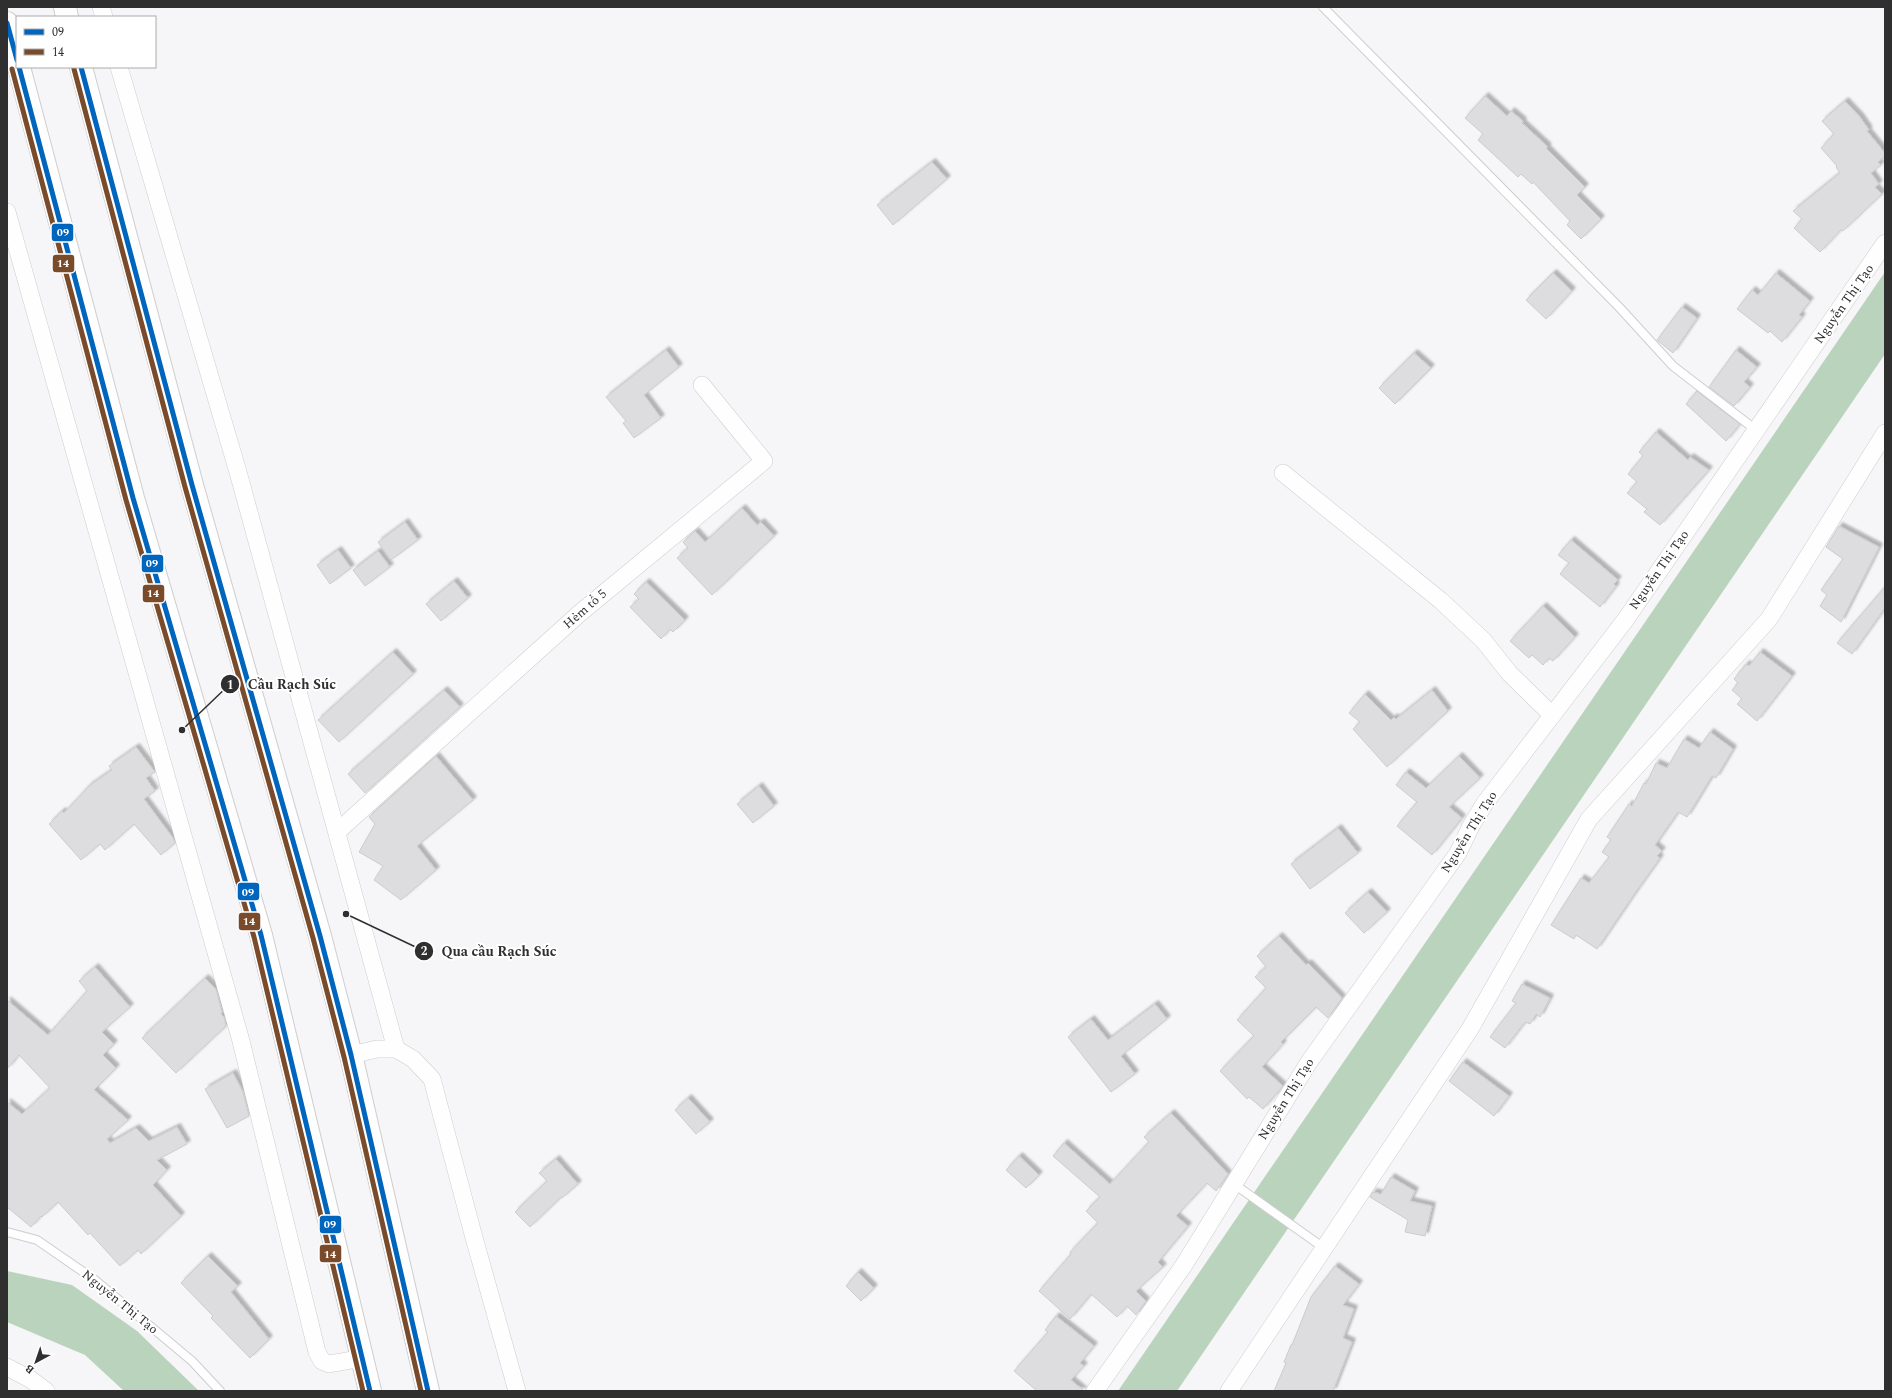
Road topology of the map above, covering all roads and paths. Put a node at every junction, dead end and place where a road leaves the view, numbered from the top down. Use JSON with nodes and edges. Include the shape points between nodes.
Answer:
{"nodes":[{"id":1,"x":1323,"y":7,"type":"edge"},
{"id":2,"x":7,"y":23,"type":"edge"},
{"id":3,"x":16,"y":56,"type":"edge"},
{"id":4,"x":19,"y":68,"type":"edge"},
{"id":5,"x":80,"y":68,"type":"edge"},
{"id":6,"x":119,"y":68,"type":"edge"},
{"id":7,"x":7,"y":212,"type":"edge"},
{"id":8,"x":1885,"y":244,"type":"edge"},
{"id":9,"x":702,"y":385,"type":"dead end"},
{"id":10,"x":1756,"y":430,"type":"junction"},
{"id":11,"x":1885,"y":433,"type":"edge"},
{"id":12,"x":1284,"y":473,"type":"dead end"},
{"id":13,"x":1552,"y":715,"type":"junction"},
{"id":14,"x":338,"y":830,"type":"junction"},
{"id":15,"x":396,"y":1048,"type":"junction"},
{"id":16,"x":351,"y":1055,"type":"junction"},
{"id":17,"x":1234,"y":1184,"type":"junction"},
{"id":18,"x":7,"y":1232,"type":"edge"},
{"id":19,"x":1324,"y":1248,"type":"junction"},
{"id":20,"x":7,"y":1367,"type":"edge"},
{"id":21,"x":367,"y":1375,"type":"edge"},
{"id":22,"x":427,"y":1385,"type":"edge"},
{"id":23,"x":46,"y":1391,"type":"edge"},
{"id":24,"x":220,"y":1391,"type":"edge"},
{"id":25,"x":517,"y":1391,"type":"edge"},
{"id":26,"x":1095,"y":1391,"type":"edge"},
{"id":27,"x":1229,"y":1391,"type":"edge"}],
"edges":[{"from":1,"to":10,"type":"lane","via":[[1619,307],[1673,366]]},
{"from":2,"to":3,"type":"main road"},
{"from":4,"to":21,"type":"main road","via":[[133,498],[261,935]]},
{"from":5,"to":16,"type":"main road","via":[[190,478],[318,928]]},
{"from":6,"to":14,"type":"street","via":[[238,472]]},
{"from":7,"to":21,"type":"street","via":[[241,1041],[317,1352],[322,1361]]},
{"from":8,"to":10,"type":"street","name":"Nguyễn Thị Tạo"},
{"from":9,"to":14,"type":"street","name":"Hẻm tổ 5","via":[[764,461],[580,613]]},
{"from":10,"to":13,"type":"street","name":"Nguyễn Thị Tạo","via":[[1626,619]]},
{"from":11,"to":19,"type":"street","via":[[1769,619],[1590,819],[1470,1029]]},
{"from":12,"to":13,"type":"street","via":[[1440,600],[1482,640],[1510,674]]},
{"from":13,"to":17,"type":"street","name":"Nguyễn Thị Tạo","via":[[1485,803],[1458,853],[1309,1062]]},
{"from":14,"to":15,"type":"street"},
{"from":15,"to":16,"type":"street","via":[[377,1048]]},
{"from":15,"to":25,"type":"street","via":[[413,1059],[432,1079]]},
{"from":16,"to":22,"type":"main road"},
{"from":17,"to":19,"type":"lane"},
{"from":17,"to":26,"type":"street","name":"Nguyễn Thị Tạo","via":[[1184,1265]]},
{"from":18,"to":24,"type":"lane","name":"Nguyễn Thị Tạo","via":[[37,1240],[95,1280],[192,1361]]},
{"from":19,"to":27,"type":"street"},
{"from":20,"to":23,"type":"street"}]}
